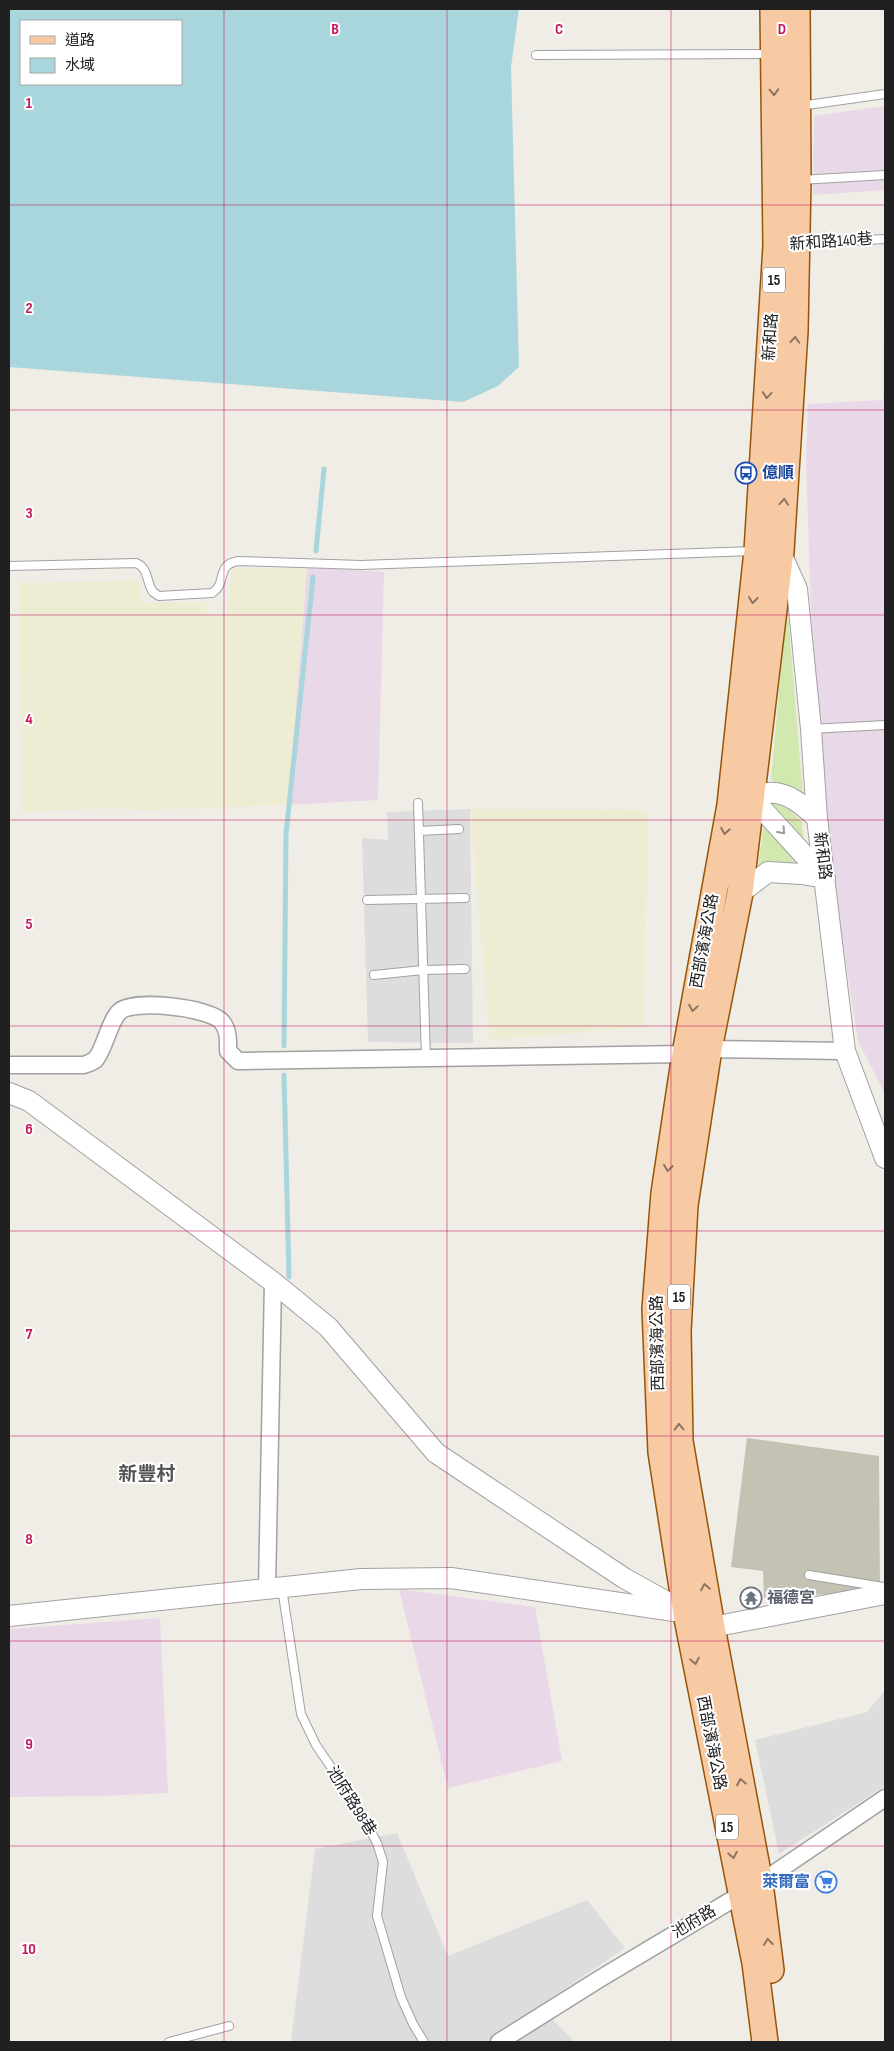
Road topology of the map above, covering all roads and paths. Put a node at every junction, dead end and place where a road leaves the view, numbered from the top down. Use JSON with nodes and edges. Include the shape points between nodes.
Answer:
{"nodes":[{"id":1,"x":773,"y":9,"type":"edge"},
{"id":2,"x":797,"y":9,"type":"edge"},
{"id":3,"x":786,"y":53,"type":"junction"},
{"id":4,"x":536,"y":55,"type":"dead end"},
{"id":5,"x":885,"y":94,"type":"edge"},
{"id":6,"x":798,"y":106,"type":"junction"},
{"id":7,"x":885,"y":175,"type":"edge"},
{"id":8,"x":798,"y":180,"type":"junction"},
{"id":9,"x":885,"y":239,"type":"edge"},
{"id":10,"x":787,"y":245,"type":"junction"},
{"id":11,"x":769,"y":551,"type":"junction"},
{"id":12,"x":9,"y":566,"type":"edge"},
{"id":13,"x":885,"y":725,"type":"edge"},
{"id":14,"x":811,"y":729,"type":"junction"},
{"id":15,"x":741,"y":801,"type":"junction"},
{"id":16,"x":418,"y":803,"type":"dead end"},
{"id":17,"x":817,"y":818,"type":"junction"},
{"id":18,"x":459,"y":829,"type":"dead end"},
{"id":19,"x":419,"y":831,"type":"junction"},
{"id":20,"x":825,"y":878,"type":"junction"},
{"id":21,"x":740,"y":893,"type":"junction"},
{"id":22,"x":420,"y":898,"type":"junction"},
{"id":23,"x":465,"y":898,"type":"dead end"},
{"id":24,"x":367,"y":900,"type":"dead end"},
{"id":25,"x":464,"y":969,"type":"dead end"},
{"id":26,"x":423,"y":970,"type":"junction"},
{"id":27,"x":374,"y":975,"type":"dead end"},
{"id":28,"x":709,"y":1049,"type":"junction"},
{"id":29,"x":844,"y":1051,"type":"junction"},
{"id":30,"x":685,"y":1054,"type":"junction"},
{"id":31,"x":426,"y":1058,"type":"junction"},
{"id":32,"x":9,"y":1065,"type":"edge"},
{"id":33,"x":9,"y":1093,"type":"edge"},
{"id":34,"x":885,"y":1158,"type":"edge"},
{"id":35,"x":273,"y":1282,"type":"junction"},
{"id":36,"x":809,"y":1575,"type":"dead end"},
{"id":37,"x":275,"y":1588,"type":"junction"},
{"id":38,"x":885,"y":1588,"type":"edge"},
{"id":39,"x":885,"y":1594,"type":"edge"},
{"id":40,"x":686,"y":1613,"type":"junction"},
{"id":41,"x":9,"y":1616,"type":"edge"},
{"id":42,"x":712,"y":1627,"type":"junction"},
{"id":43,"x":885,"y":1798,"type":"edge"},
{"id":44,"x":750,"y":1889,"type":"junction"},
{"id":45,"x":229,"y":2026,"type":"dead end"},
{"id":46,"x":169,"y":2042,"type":"edge"},
{"id":47,"x":424,"y":2042,"type":"edge"},
{"id":48,"x":499,"y":2042,"type":"edge"},
{"id":49,"x":765,"y":2042,"type":"edge"},
{"id":50,"x":781,"y":2042,"type":"edge"}],
"edges":[{"from":1,"to":3,"type":"main road","name":"新和路","number":"15"},
{"from":2,"to":3,"type":"main road","name":"新和路","number":"15"},
{"from":3,"to":4,"type":"lane"},
{"from":3,"to":6,"type":"main road","name":"新和路","number":"15"},
{"from":3,"to":10,"type":"main road","name":"新和路","number":"15","one_way":true},
{"from":5,"to":6,"type":"lane"},
{"from":6,"to":8,"type":"main road","name":"新和路","number":"15"},
{"from":7,"to":8,"type":"lane"},
{"from":8,"to":10,"type":"main road","name":"新和路","number":"15"},
{"from":9,"to":10,"type":"lane","name":"新和路140巷"},
{"from":10,"to":11,"type":"main road","name":"新和路","number":"15","via":[[795,331]]},
{"from":11,"to":12,"type":"lane","via":[[361,565],[238,561],[227,564],[220,585],[212,593],[159,596],[150,588],[144,569],[136,563]]},
{"from":11,"to":14,"type":"street","name":"新和路","via":[[797,589]]},
{"from":11,"to":15,"type":"main road","name":"西部濱海公路","number":"15"},
{"from":11,"to":15,"type":"main road","name":"西部濱海公路","number":"15","one_way":true,"via":[[735,762]]},
{"from":13,"to":14,"type":"lane"},
{"from":14,"to":17,"type":"street","name":"新和路"},
{"from":15,"to":17,"type":"street","via":[[769,793],[787,796]]},
{"from":15,"to":20,"type":"street","one_way":true},
{"from":15,"to":21,"type":"main road","name":"西部濱海公路","number":"15"},
{"from":15,"to":30,"type":"main road","name":"西部濱海公路","number":"15","one_way":true},
{"from":16,"to":19,"type":"lane"},
{"from":17,"to":20,"type":"street","name":"新和路"},
{"from":18,"to":19,"type":"lane"},
{"from":19,"to":22,"type":"lane"},
{"from":20,"to":21,"type":"street","via":[[768,872]]},
{"from":20,"to":29,"type":"street","name":"新和路"},
{"from":21,"to":28,"type":"main road","name":"西部濱海公路","number":"15"},
{"from":22,"to":23,"type":"lane"},
{"from":22,"to":24,"type":"lane"},
{"from":22,"to":26,"type":"lane"},
{"from":25,"to":26,"type":"lane"},
{"from":26,"to":27,"type":"lane"},
{"from":26,"to":31,"type":"lane"},
{"from":28,"to":29,"type":"street"},
{"from":28,"to":30,"type":"street"},
{"from":42,"to":28,"type":"main road","name":"西部濱海公路","number":"15","one_way":true,"via":[[680,1441],[678,1331],[685,1205]]},
{"from":29,"to":34,"type":"street","name":"新和路"},
{"from":30,"to":31,"type":"street"},
{"from":30,"to":40,"type":"main road","name":"西部濱海公路","number":"15","one_way":true,"via":[[664,1194],[655,1309],[661,1452]]},
{"from":31,"to":32,"type":"street","via":[[238,1061],[228,1051],[228,1032],[221,1020],[213,1015],[143,1004],[119,1012],[95,1060],[84,1065]]},
{"from":33,"to":35,"type":"street","via":[[29,1100]]},
{"from":35,"to":37,"type":"street"},
{"from":35,"to":40,"type":"street","via":[[328,1327],[436,1452],[624,1578]]},
{"from":36,"to":38,"type":"lane"},
{"from":37,"to":40,"type":"street","via":[[361,1578],[451,1578]]},
{"from":37,"to":41,"type":"street"},
{"from":37,"to":47,"type":"lane","name":"池府路98巷","via":[[301,1714],[316,1745],[358,1807],[377,1843],[383,1862],[377,1916],[401,1997]]},
{"from":39,"to":42,"type":"street"},
{"from":40,"to":42,"type":"street"},
{"from":40,"to":44,"type":"main road","name":"西部濱海公路","number":"15","one_way":true},
{"from":44,"to":42,"type":"main road","name":"西部濱海公路","number":"15","one_way":true},
{"from":43,"to":44,"type":"street","name":"池府路"},
{"from":44,"to":48,"type":"street","name":"池府路"},
{"from":44,"to":49,"type":"main road","name":"西部濱海公路","number":"15"},
{"from":50,"to":44,"type":"main road","name":"西部濱海公路","number":"15","one_way":true},
{"from":45,"to":46,"type":"lane"}]}
